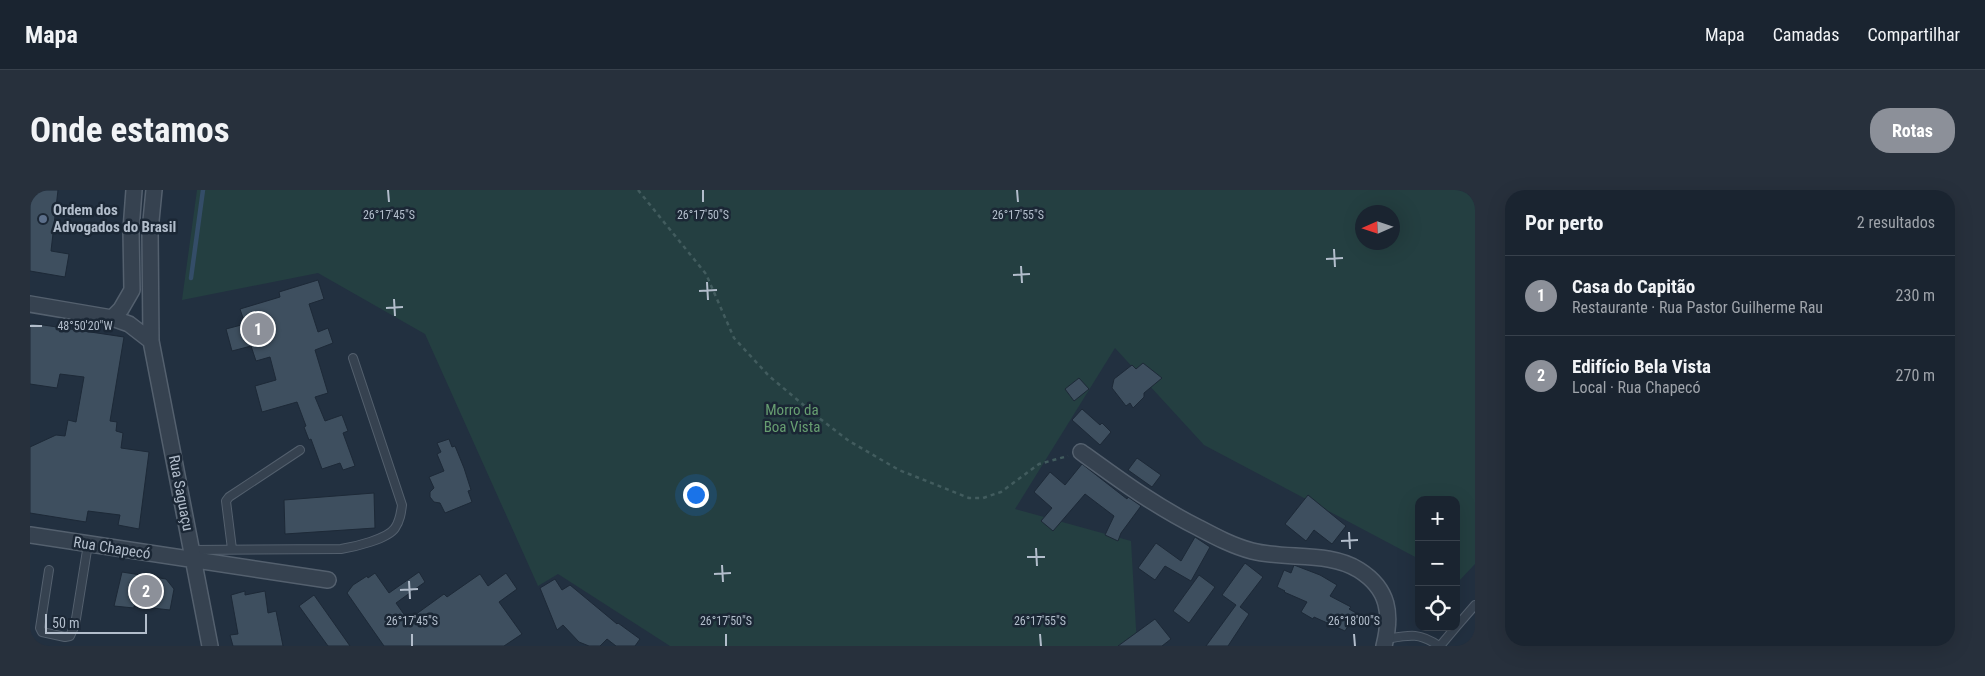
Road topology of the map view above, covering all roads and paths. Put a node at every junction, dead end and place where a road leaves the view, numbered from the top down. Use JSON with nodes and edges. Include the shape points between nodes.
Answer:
{"nodes":[{"id":1,"x":135,"y":190,"type":"edge"},
{"id":2,"x":638,"y":190,"type":"edge"},
{"id":3,"x":154,"y":197,"type":"edge"},
{"id":4,"x":150,"y":276,"type":"junction"},
{"id":5,"x":132,"y":277,"type":"junction"},
{"id":6,"x":30,"y":304,"type":"edge"},
{"id":7,"x":112,"y":318,"type":"junction"},
{"id":8,"x":151,"y":340,"type":"junction"},
{"id":9,"x":353,"y":358,"type":"dead end"},
{"id":10,"x":300,"y":450,"type":"dead end"},
{"id":11,"x":1081,"y":452,"type":"joint"},
{"id":12,"x":30,"y":535,"type":"edge"},
{"id":13,"x":88,"y":544,"type":"junction"},
{"id":14,"x":232,"y":549,"type":"junction"},
{"id":15,"x":193,"y":555,"type":"junction"},
{"id":16,"x":49,"y":570,"type":"dead end"},
{"id":17,"x":328,"y":580,"type":"dead end"},
{"id":18,"x":1475,"y":605,"type":"edge"},
{"id":19,"x":1460,"y":622,"type":"edge"},
{"id":20,"x":1453,"y":631,"type":"edge"},
{"id":21,"x":1385,"y":642,"type":"edge"},
{"id":22,"x":210,"y":646,"type":"edge"},
{"id":23,"x":1440,"y":646,"type":"edge"}],
"edges":[{"from":1,"to":3,"type":"street"},
{"from":1,"to":5,"type":"street","via":[[131,230]]},
{"from":2,"to":11,"type":"path","via":[[706,274],[734,338],[770,376],[849,441],[899,470],[969,498],[1000,492],[1039,464]]},
{"from":3,"to":4,"type":"street","name":"Rua Saguaçu"},
{"from":4,"to":5,"type":"street"},
{"from":4,"to":8,"type":"street","name":"Rua Saguaçu"},
{"from":5,"to":7,"type":"street","via":[[132,290]]},
{"from":6,"to":7,"type":"street"},
{"from":7,"to":8,"type":"street","via":[[129,324]]},
{"from":8,"to":15,"type":"street","name":"Rua Saguaçu"},
{"from":9,"to":14,"type":"lane","via":[[402,505],[394,530],[363,545],[341,549]]},
{"from":10,"to":14,"type":"lane","via":[[226,501]]},
{"from":11,"to":21,"type":"street","via":[[1150,502],[1230,543],[1265,554],[1342,561],[1360,571],[1385,598],[1389,617]]},
{"from":12,"to":13,"type":"street","name":"Rua Chapecó"},
{"from":13,"to":15,"type":"street","name":"Rua Chapecó"},
{"from":13,"to":16,"type":"lane","via":[[75,624],[70,636],[46,634],[40,628]]},
{"from":14,"to":15,"type":"lane"},
{"from":15,"to":17,"type":"street","name":"Rua Chapecó"},
{"from":15,"to":22,"type":"street","name":"Rua Saguaçu"},
{"from":18,"to":19,"type":"lane"},
{"from":20,"to":23,"type":"lane"},
{"from":21,"to":23,"type":"lane","via":[[1419,636]]}]}
